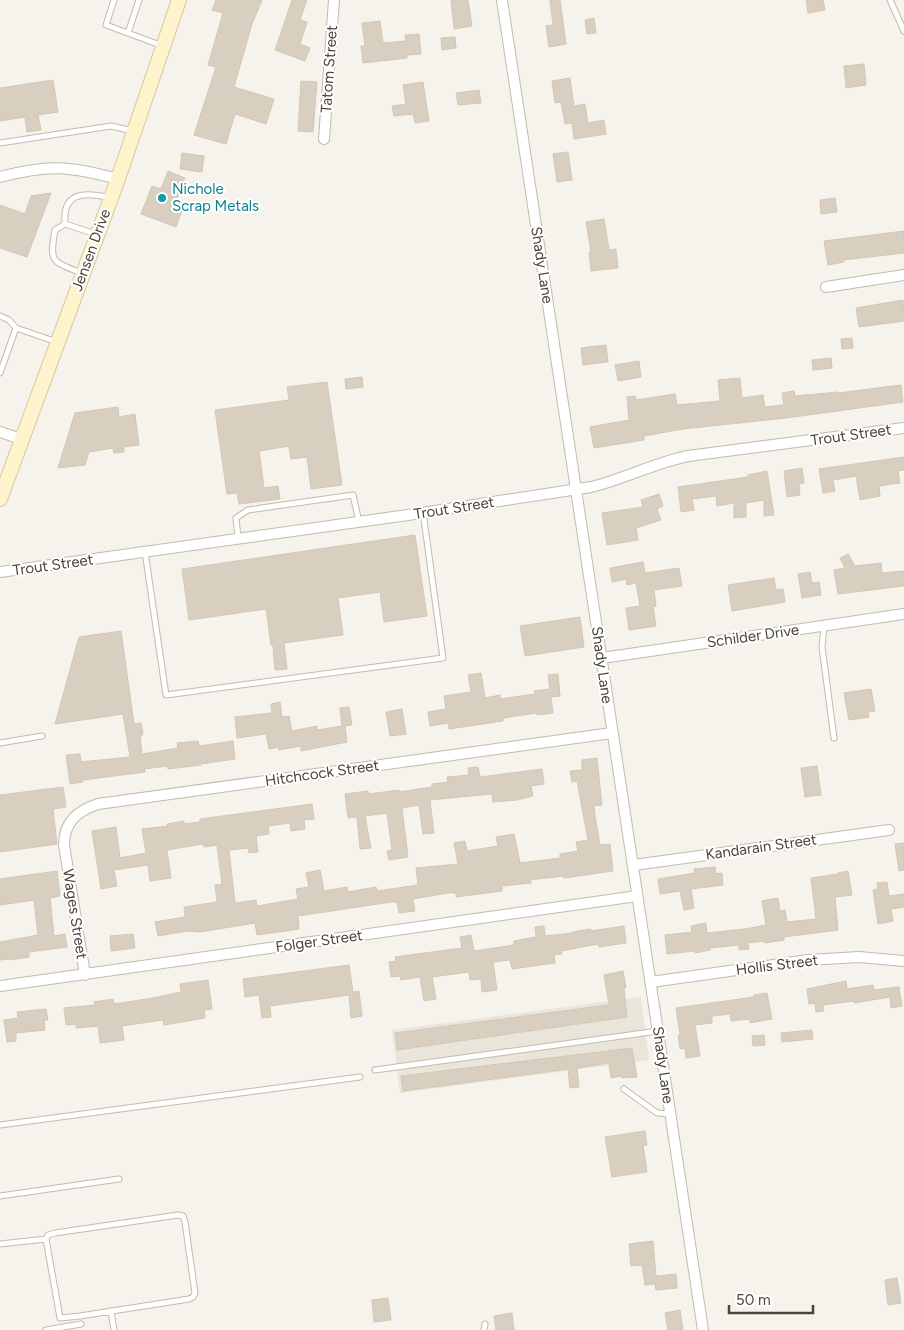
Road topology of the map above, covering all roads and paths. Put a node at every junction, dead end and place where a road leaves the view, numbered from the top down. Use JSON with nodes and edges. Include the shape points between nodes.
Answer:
{"nodes":[{"id":1,"x":139,"y":0,"type":"edge"},
{"id":2,"x":179,"y":0,"type":"edge"},
{"id":3,"x":334,"y":0,"type":"edge"},
{"id":4,"x":502,"y":0,"type":"edge"},
{"id":5,"x":890,"y":0,"type":"edge"},
{"id":6,"x":116,"y":1,"type":"edge"},
{"id":7,"x":130,"y":6,"type":"dead end"},
{"id":8,"x":136,"y":8,"type":"junction"},
{"id":9,"x":904,"y":31,"type":"edge"},
{"id":10,"x":128,"y":33,"type":"junction"},
{"id":11,"x":163,"y":46,"type":"junction"},
{"id":12,"x":134,"y":132,"type":"junction"},
{"id":13,"x":324,"y":139,"type":"dead end"},
{"id":14,"x":0,"y":143,"type":"edge"},
{"id":15,"x":0,"y":177,"type":"edge"},
{"id":16,"x":118,"y":178,"type":"junction"},
{"id":17,"x":110,"y":198,"type":"junction"},
{"id":18,"x":65,"y":224,"type":"junction"},
{"id":19,"x":97,"y":234,"type":"junction"},
{"id":20,"x":82,"y":274,"type":"junction"},
{"id":21,"x":904,"y":276,"type":"edge"},
{"id":22,"x":826,"y":287,"type":"dead end"},
{"id":23,"x":0,"y":316,"type":"edge"},
{"id":24,"x":16,"y":328,"type":"junction"},
{"id":25,"x":57,"y":342,"type":"junction"},
{"id":26,"x":0,"y":373,"type":"edge"},
{"id":27,"x":904,"y":428,"type":"edge"},
{"id":28,"x":0,"y":432,"type":"edge"},
{"id":29,"x":21,"y":439,"type":"junction"},
{"id":30,"x":576,"y":489,"type":"junction"},
{"id":31,"x":0,"y":499,"type":"edge"},
{"id":32,"x":423,"y":512,"type":"junction"},
{"id":33,"x":359,"y":522,"type":"junction"},
{"id":34,"x":238,"y":538,"type":"junction"},
{"id":35,"x":144,"y":552,"type":"junction"},
{"id":36,"x":0,"y":572,"type":"edge"},
{"id":37,"x":904,"y":614,"type":"edge"},
{"id":38,"x":824,"y":626,"type":"junction"},
{"id":39,"x":602,"y":658,"type":"junction"},
{"id":40,"x":612,"y":733,"type":"junction"},
{"id":41,"x":42,"y":736,"type":"dead end"},
{"id":42,"x":834,"y":738,"type":"dead end"},
{"id":43,"x":0,"y":743,"type":"edge"},
{"id":44,"x":888,"y":830,"type":"dead end"},
{"id":45,"x":65,"y":853,"type":"joint"},
{"id":46,"x":634,"y":865,"type":"junction"},
{"id":47,"x":637,"y":896,"type":"junction"},
{"id":48,"x":904,"y":961,"type":"edge"},
{"id":49,"x":85,"y":975,"type":"junction"},
{"id":50,"x":651,"y":982,"type":"junction"},
{"id":51,"x":0,"y":986,"type":"edge"},
{"id":52,"x":658,"y":1031,"type":"junction"},
{"id":53,"x":375,"y":1070,"type":"dead end"},
{"id":54,"x":360,"y":1077,"type":"dead end"},
{"id":55,"x":624,"y":1089,"type":"dead end"},
{"id":56,"x":670,"y":1114,"type":"junction"},
{"id":57,"x":0,"y":1125,"type":"edge"},
{"id":58,"x":119,"y":1179,"type":"dead end"},
{"id":59,"x":0,"y":1196,"type":"edge"},
{"id":60,"x":46,"y":1239,"type":"junction"},
{"id":61,"x":0,"y":1244,"type":"edge"},
{"id":62,"x":111,"y":1312,"type":"junction"},
{"id":63,"x":80,"y":1316,"type":"junction"},
{"id":64,"x":82,"y":1327,"type":"edge"},
{"id":65,"x":46,"y":1330,"type":"edge"},
{"id":66,"x":114,"y":1330,"type":"edge"},
{"id":67,"x":703,"y":1330,"type":"edge"}],
"edges":[{"from":1,"to":8,"type":"lane"},
{"from":2,"to":11,"type":"main road","name":"Jensen Drive"},
{"from":3,"to":13,"type":"street","name":"Tatom Street"},
{"from":4,"to":30,"type":"street","name":"Shady Lane"},
{"from":5,"to":9,"type":"lane"},
{"from":6,"to":10,"type":"lane","via":[[106,25]]},
{"from":7,"to":8,"type":"lane"},
{"from":8,"to":10,"type":"lane"},
{"from":10,"to":11,"type":"lane"},
{"from":11,"to":12,"type":"main road","name":"Jensen Drive"},
{"from":12,"to":14,"type":"lane","via":[[111,126]]},
{"from":12,"to":16,"type":"main road","name":"Jensen Drive"},
{"from":15,"to":16,"type":"street","via":[[46,167],[76,169]]},
{"from":16,"to":17,"type":"main road","name":"Jensen Drive"},
{"from":17,"to":18,"type":"lane","via":[[92,194],[72,199],[64,212]]},
{"from":17,"to":19,"type":"main road","name":"Jensen Drive"},
{"from":18,"to":19,"type":"lane"},
{"from":18,"to":20,"type":"lane","via":[[55,230],[51,251],[59,264]]},
{"from":19,"to":20,"type":"main road","name":"Jensen Drive"},
{"from":20,"to":25,"type":"main road","name":"Jensen Drive"},
{"from":21,"to":22,"type":"street"},
{"from":23,"to":24,"type":"lane"},
{"from":24,"to":25,"type":"lane"},
{"from":24,"to":26,"type":"lane"},
{"from":25,"to":29,"type":"main road","name":"Jensen Drive"},
{"from":27,"to":30,"type":"street","name":"Trout Street","via":[[688,456],[604,484]]},
{"from":28,"to":29,"type":"street"},
{"from":29,"to":31,"type":"main road","name":"Jensen Drive"},
{"from":30,"to":32,"type":"street","name":"Trout Street"},
{"from":30,"to":39,"type":"street","name":"Shady Lane"},
{"from":32,"to":33,"type":"street","name":"Trout Street"},
{"from":32,"to":35,"type":"lane","via":[[443,658],[166,695]]},
{"from":33,"to":34,"type":"street","name":"Trout Street"},
{"from":33,"to":34,"type":"lane","via":[[353,495],[248,510],[236,518]]},
{"from":34,"to":35,"type":"street","name":"Trout Street"},
{"from":35,"to":36,"type":"street","name":"Trout Street"},
{"from":37,"to":38,"type":"street","name":"Schilder Drive"},
{"from":38,"to":39,"type":"street","name":"Schilder Drive"},
{"from":38,"to":42,"type":"lane","via":[[822,647]]},
{"from":39,"to":40,"type":"street","name":"Shady Lane"},
{"from":40,"to":45,"type":"street","name":"Hitchcock Street","via":[[98,804],[86,808],[71,820],[64,835]]},
{"from":40,"to":46,"type":"street","name":"Shady Lane"},
{"from":41,"to":43,"type":"lane"},
{"from":44,"to":46,"type":"street","name":"Kandarain Street"},
{"from":45,"to":49,"type":"street","name":"Wages Street"},
{"from":46,"to":47,"type":"street","name":"Shady Lane"},
{"from":47,"to":49,"type":"street","name":"Folger Street"},
{"from":47,"to":50,"type":"street","name":"Shady Lane"},
{"from":48,"to":50,"type":"street","name":"Hollis Street","via":[[859,957],[808,960]]},
{"from":49,"to":51,"type":"street","name":"Folger Street"},
{"from":50,"to":52,"type":"street","name":"Shady Lane"},
{"from":52,"to":53,"type":"lane"},
{"from":52,"to":56,"type":"street","name":"Shady Lane"},
{"from":54,"to":57,"type":"lane"},
{"from":55,"to":56,"type":"lane","via":[[657,1113]]},
{"from":56,"to":67,"type":"street","name":"Shady Lane"},
{"from":58,"to":59,"type":"lane"},
{"from":60,"to":61,"type":"lane"},
{"from":60,"to":62,"type":"lane","via":[[55,1232],[183,1216],[196,1293],[194,1297]]},
{"from":60,"to":63,"type":"lane","via":[[59,1315],[63,1318]]},
{"from":62,"to":63,"type":"lane"},
{"from":62,"to":66,"type":"lane"},
{"from":63,"to":64,"type":"lane"},
{"from":64,"to":65,"type":"lane"}]}
